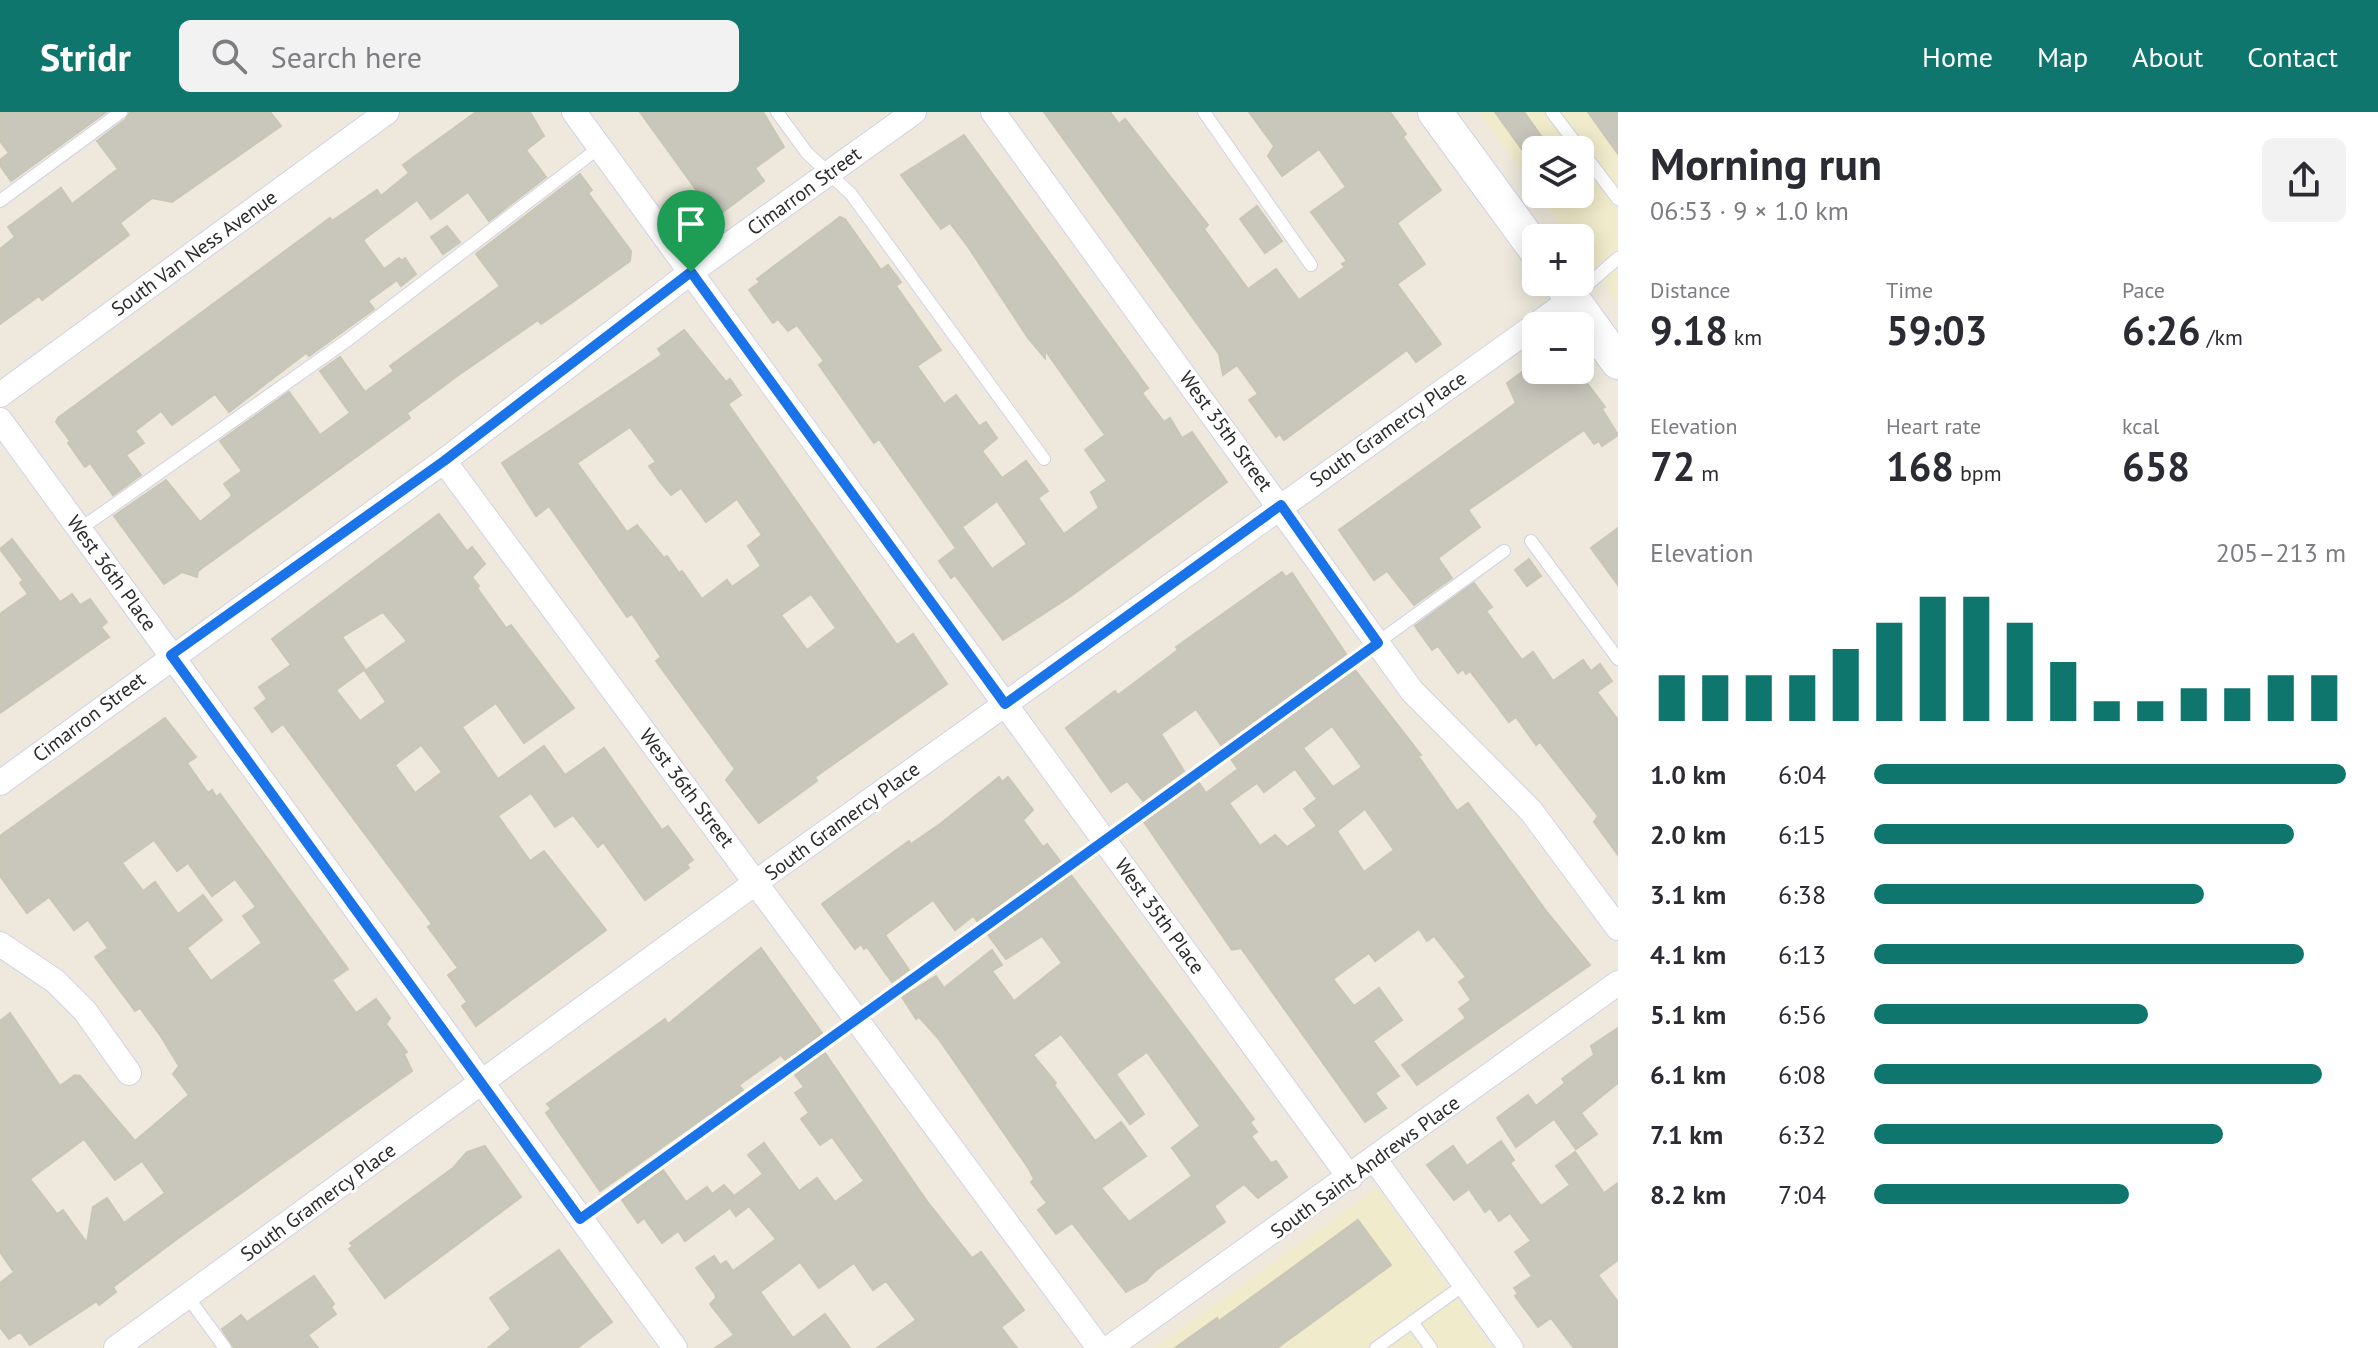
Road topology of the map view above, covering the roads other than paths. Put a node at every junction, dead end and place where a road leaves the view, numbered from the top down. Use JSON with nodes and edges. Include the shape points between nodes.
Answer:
{"nodes":[{"id":1,"x":121,"y":112,"type":"edge"},
{"id":2,"x":387,"y":112,"type":"edge"},
{"id":3,"x":574,"y":112,"type":"edge"},
{"id":4,"x":777,"y":112,"type":"edge"},
{"id":5,"x":914,"y":112,"type":"edge"},
{"id":6,"x":993,"y":112,"type":"edge"},
{"id":7,"x":1204,"y":112,"type":"edge"},
{"id":8,"x":1435,"y":112,"type":"edge"},
{"id":9,"x":1552,"y":112,"type":"edge"},
{"id":10,"x":600,"y":147,"type":"junction"},
{"id":11,"x":829,"y":173,"type":"junction"},
{"id":12,"x":1618,"y":199,"type":"edge"},
{"id":13,"x":0,"y":201,"type":"edge"},
{"id":14,"x":1522,"y":231,"type":"edge"},
{"id":15,"x":1618,"y":258,"type":"edge"},
{"id":16,"x":1311,"y":265,"type":"dead end"},
{"id":17,"x":691,"y":272,"type":"junction"},
{"id":18,"x":1594,"y":273,"type":"edge"},
{"id":19,"x":1558,"y":296,"type":"edge"},
{"id":20,"x":1570,"y":296,"type":"edge"},
{"id":21,"x":1618,"y":362,"type":"edge"},
{"id":22,"x":0,"y":395,"type":"edge"},
{"id":23,"x":0,"y":420,"type":"edge"},
{"id":24,"x":1044,"y":459,"type":"dead end"},
{"id":25,"x":444,"y":461,"type":"junction"},
{"id":26,"x":1281,"y":505,"type":"junction"},
{"id":27,"x":80,"y":529,"type":"junction"},
{"id":28,"x":1531,"y":541,"type":"dead end"},
{"id":29,"x":1504,"y":551,"type":"dead end"},
{"id":30,"x":1378,"y":643,"type":"junction"},
{"id":31,"x":171,"y":655,"type":"junction"},
{"id":32,"x":1618,"y":659,"type":"edge"},
{"id":33,"x":1005,"y":704,"type":"junction"},
{"id":34,"x":0,"y":783,"type":"edge"},
{"id":35,"x":1104,"y":838,"type":"junction"},
{"id":36,"x":757,"y":882,"type":"junction"},
{"id":37,"x":1618,"y":928,"type":"edge"},
{"id":38,"x":0,"y":944,"type":"edge"},
{"id":39,"x":1618,"y":983,"type":"edge"},
{"id":40,"x":856,"y":1016,"type":"junction"},
{"id":41,"x":129,"y":1073,"type":"dead end"},
{"id":42,"x":483,"y":1084,"type":"junction"},
{"id":43,"x":1375,"y":1160,"type":"junction"},
{"id":44,"x":1350,"y":1178,"type":"junction"},
{"id":45,"x":580,"y":1219,"type":"junction"},
{"id":46,"x":1465,"y":1284,"type":"junction"},
{"id":47,"x":187,"y":1296,"type":"junction"},
{"id":48,"x":1412,"y":1322,"type":"junction"},
{"id":49,"x":663,"y":1344,"type":"edge"},
{"id":50,"x":116,"y":1348,"type":"edge"},
{"id":51,"x":225,"y":1348,"type":"edge"},
{"id":52,"x":1099,"y":1348,"type":"edge"},
{"id":53,"x":1109,"y":1348,"type":"edge"},
{"id":54,"x":1376,"y":1348,"type":"edge"},
{"id":55,"x":1431,"y":1348,"type":"edge"},
{"id":56,"x":1511,"y":1348,"type":"edge"}],
"edges":[{"from":1,"to":13,"type":"lane"},
{"from":2,"to":22,"type":"street","name":"South Van Ness Avenue"},
{"from":3,"to":10,"type":"street","name":"West 35th Place"},
{"from":4,"to":11,"type":"lane"},
{"from":5,"to":11,"type":"street","name":"Cimarron Street"},
{"from":6,"to":26,"type":"street","name":"West 35th Street"},
{"from":7,"to":16,"type":"lane"},
{"from":8,"to":14,"type":"main road"},
{"from":9,"to":12,"type":"lane"},
{"from":10,"to":17,"type":"street","name":"West 35th Place"},
{"from":10,"to":27,"type":"lane","via":[[349,339]]},
{"from":11,"to":17,"type":"street","name":"Cimarron Street"},
{"from":11,"to":24,"type":"lane","via":[[851,194]]},
{"from":15,"to":18,"type":"lane"},
{"from":17,"to":25,"type":"street","name":"Cimarron Street"},
{"from":17,"to":33,"type":"street","name":"West 35th Place"},
{"from":19,"to":26,"type":"street","name":"South Gramercy Place"},
{"from":20,"to":21,"type":"main road"},
{"from":23,"to":27,"type":"street","name":"West 36th Place"},
{"from":25,"to":31,"type":"street","name":"Cimarron Street"},
{"from":25,"to":36,"type":"street","name":"West 36th Street"},
{"from":26,"to":30,"type":"street","name":"West 35th Street"},
{"from":26,"to":33,"type":"street","name":"South Gramercy Place"},
{"from":27,"to":31,"type":"street","name":"West 36th Place"},
{"from":28,"to":32,"type":"lane"},
{"from":29,"to":30,"type":"lane"},
{"from":30,"to":35,"type":"lane"},
{"from":30,"to":37,"type":"street","name":"West 35th Street","via":[[1433,715],[1531,811]]},
{"from":31,"to":34,"type":"street","name":"Cimarron Street"},
{"from":31,"to":42,"type":"street","name":"West 36th Place"},
{"from":33,"to":35,"type":"street","name":"West 35th Place"},
{"from":33,"to":36,"type":"street","name":"South Gramercy Place"},
{"from":35,"to":40,"type":"lane"},
{"from":35,"to":44,"type":"street","name":"West 35th Place"},
{"from":36,"to":40,"type":"street","name":"West 36th Street"},
{"from":36,"to":42,"type":"street","name":"South Gramercy Place"},
{"from":38,"to":41,"type":"street","via":[[55,981],[85,1011]]},
{"from":39,"to":43,"type":"street","name":"South Saint Andrews Place"},
{"from":40,"to":45,"type":"lane"},
{"from":40,"to":52,"type":"street","name":"West 36th Street"},
{"from":42,"to":45,"type":"street","name":"West 36th Place"},
{"from":42,"to":47,"type":"street","name":"South Gramercy Place"},
{"from":43,"to":44,"type":"street","name":"South Saint Andrews Place"},
{"from":43,"to":46,"type":"street"},
{"from":44,"to":53,"type":"street","name":"South Saint Andrews Place"},
{"from":45,"to":49,"type":"street","name":"West 36th Place"},
{"from":46,"to":48,"type":"lane"},
{"from":46,"to":56,"type":"street"},
{"from":47,"to":50,"type":"street","name":"South Gramercy Place"},
{"from":47,"to":51,"type":"lane"},
{"from":48,"to":54,"type":"lane"},
{"from":48,"to":55,"type":"lane"}]}
